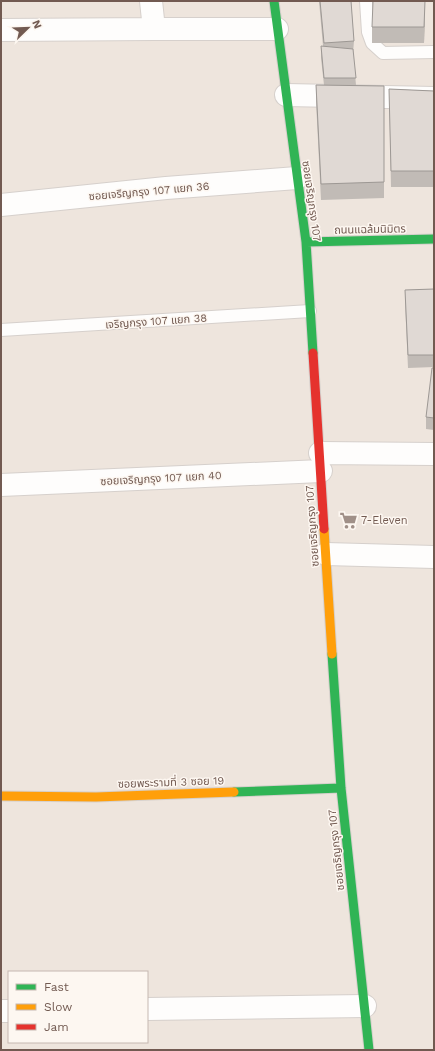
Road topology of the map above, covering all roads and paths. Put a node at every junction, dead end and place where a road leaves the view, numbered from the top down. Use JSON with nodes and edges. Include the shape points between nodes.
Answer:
{"nodes":[{"id":1,"x":152,"y":1,"type":"edge"},
{"id":2,"x":274,"y":1,"type":"edge"},
{"id":3,"x":366,"y":1,"type":"edge"},
{"id":4,"x":154,"y":29,"type":"junction"},
{"id":5,"x":278,"y":29,"type":"junction"},
{"id":6,"x":1,"y":30,"type":"edge"},
{"id":7,"x":434,"y":52,"type":"edge"},
{"id":8,"x":286,"y":95,"type":"junction"},
{"id":9,"x":434,"y":98,"type":"edge"},
{"id":10,"x":297,"y":178,"type":"junction"},
{"id":11,"x":1,"y":205,"type":"edge"},
{"id":12,"x":434,"y":239,"type":"edge"},
{"id":13,"x":306,"y":242,"type":"junction"},
{"id":14,"x":310,"y":311,"type":"junction"},
{"id":15,"x":1,"y":330,"type":"edge"},
{"id":16,"x":434,"y":454,"type":"edge"},
{"id":17,"x":320,"y":462,"type":"junction"},
{"id":18,"x":1,"y":485,"type":"edge"},
{"id":19,"x":326,"y":554,"type":"junction"},
{"id":20,"x":434,"y":557,"type":"edge"},
{"id":21,"x":341,"y":788,"type":"junction"},
{"id":22,"x":1,"y":796,"type":"edge"},
{"id":23,"x":365,"y":1006,"type":"junction"},
{"id":24,"x":148,"y":1010,"type":"edge"},
{"id":25,"x":369,"y":1050,"type":"edge"}],
"edges":[{"from":1,"to":4,"type":"street"},
{"from":2,"to":5,"type":"street","name":"ซอยเจริญกรุง 107"},
{"from":3,"to":7,"type":"lane","via":[[368,32],[372,43],[383,53]]},
{"from":4,"to":5,"type":"street"},
{"from":4,"to":6,"type":"street"},
{"from":5,"to":8,"type":"street","name":"ซอยเจริญกรุง 107"},
{"from":8,"to":9,"type":"street"},
{"from":8,"to":10,"type":"street","name":"ซอยเจริญกรุง 107"},
{"from":10,"to":11,"type":"street","name":"ซอยเจริญกรุง 107 แยก 36"},
{"from":10,"to":13,"type":"street","name":"ซอยเจริญกรุง 107"},
{"from":12,"to":13,"type":"street","name":"ถนนแฉล้มนิมิตร"},
{"from":13,"to":14,"type":"street","name":"ซอยเจริญกรุง 107"},
{"from":14,"to":15,"type":"lane","name":"เจริญกรุง 107 แยก 38"},
{"from":14,"to":17,"type":"street","name":"ซอยเจริญกรุง 107"},
{"from":16,"to":17,"type":"street","name":"ซอยเจริญกรุง 107 แยก 40"},
{"from":17,"to":18,"type":"street","name":"ซอยเจริญกรุง 107 แยก 40"},
{"from":17,"to":19,"type":"street","name":"ซอยเจริญกรุง 107"},
{"from":19,"to":20,"type":"street"},
{"from":19,"to":21,"type":"street","name":"ซอยเจริญกรุง 107"},
{"from":21,"to":22,"type":"street","name":"ซอยพระรามที่ 3 ซอย 19","via":[[96,796]]},
{"from":21,"to":23,"type":"street","name":"ซอยเจริญกรุง 107"},
{"from":23,"to":24,"type":"street"},
{"from":23,"to":25,"type":"street","name":"ซอยเจริญกรุง 107"}]}
